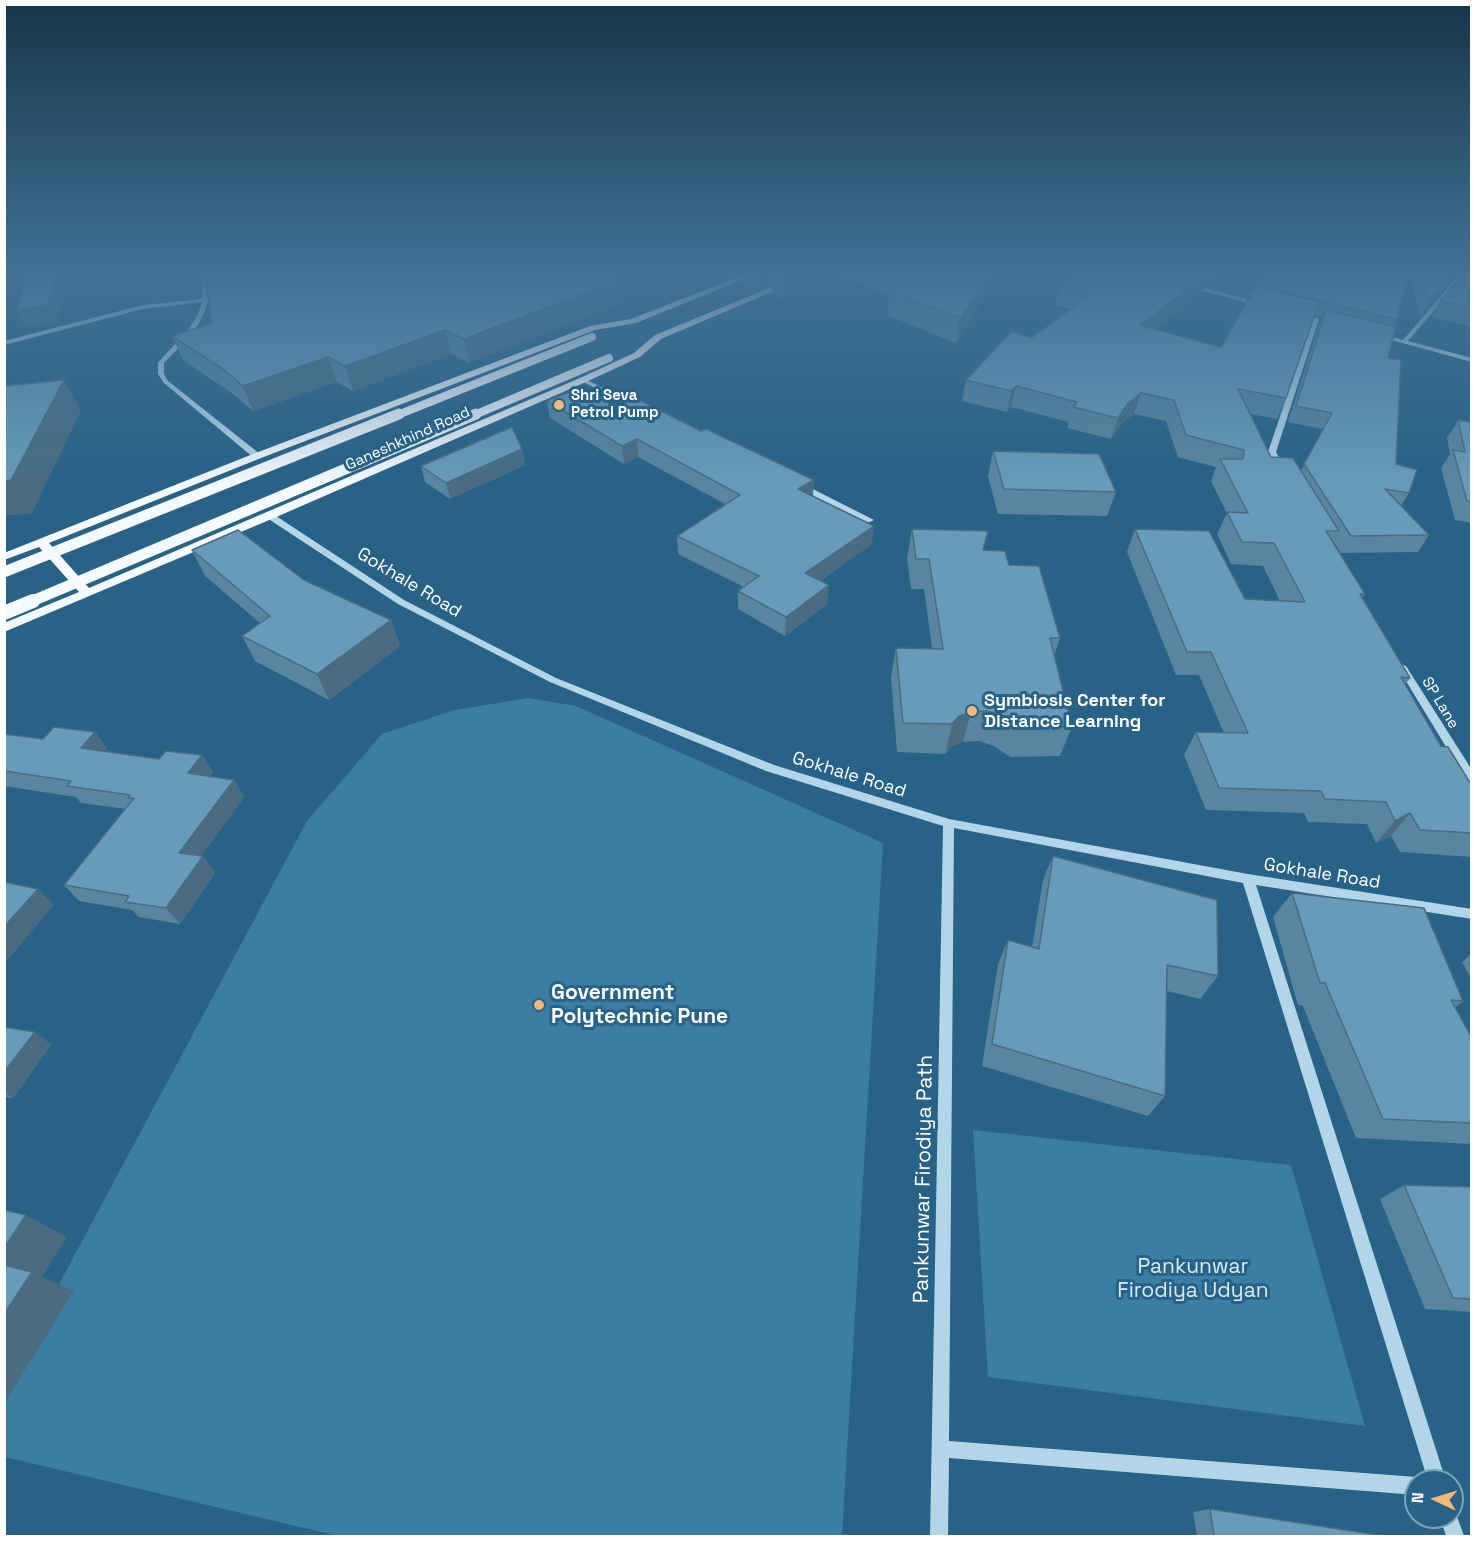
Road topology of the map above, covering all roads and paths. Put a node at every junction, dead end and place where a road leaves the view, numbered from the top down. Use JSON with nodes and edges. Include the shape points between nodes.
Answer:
{"nodes":[{"id":1,"x":181,"y":342,"type":"edge"},
{"id":2,"x":556,"y":342,"type":"edge"},
{"id":3,"x":580,"y":342,"type":"edge"},
{"id":4,"x":647,"y":342,"type":"edge"},
{"id":5,"x":652,"y":342,"type":"edge"},
{"id":6,"x":1308,"y":342,"type":"edge"},
{"id":7,"x":1404,"y":342,"type":"edge"},
{"id":8,"x":1472,"y":360,"type":"edge"},
{"id":9,"x":583,"y":380,"type":"junction"},
{"id":10,"x":646,"y":411,"type":"edge"},
{"id":11,"x":257,"y":456,"type":"junction"},
{"id":12,"x":1284,"y":472,"type":"edge"},
{"id":13,"x":795,"y":484,"type":"edge"},
{"id":14,"x":270,"y":516,"type":"junction"},
{"id":15,"x":870,"y":520,"type":"dead end"},
{"id":16,"x":42,"y":543,"type":"junction"},
{"id":17,"x":4,"y":557,"type":"edge"},
{"id":18,"x":4,"y":572,"type":"edge"},
{"id":19,"x":87,"y":593,"type":"junction"},
{"id":20,"x":4,"y":613,"type":"edge"},
{"id":21,"x":4,"y":628,"type":"edge"},
{"id":22,"x":1399,"y":661,"type":"edge"},
{"id":23,"x":1472,"y":780,"type":"edge"},
{"id":24,"x":949,"y":823,"type":"junction"},
{"id":25,"x":1248,"y":879,"type":"junction"},
{"id":26,"x":1472,"y":914,"type":"edge"},
{"id":27,"x":942,"y":1449,"type":"junction"},
{"id":28,"x":1433,"y":1469,"type":"edge"},
{"id":29,"x":1404,"y":1485,"type":"edge"},
{"id":30,"x":939,"y":1536,"type":"edge"}],
"edges":[{"from":1,"to":11,"type":"street","via":[[161,363],[166,382]]},
{"from":2,"to":11,"type":"main road","name":"Ganeshkhind Road"},
{"from":3,"to":18,"type":"main road","bridge":true},
{"from":4,"to":20,"type":"main road","bridge":true},
{"from":5,"to":9,"type":"main road","name":"Ganeshkhind Road","via":[[637,355]]},
{"from":6,"to":12,"type":"street","via":[[1272,452]]},
{"from":7,"to":8,"type":"street"},
{"from":9,"to":10,"type":"street"},
{"from":9,"to":14,"type":"main road","name":"Ganeshkhind Road"},
{"from":11,"to":16,"type":"main road","name":"Ganeshkhind Road"},
{"from":13,"to":15,"type":"street"},
{"from":14,"to":19,"type":"main road","name":"Ganeshkhind Road"},
{"from":14,"to":24,"type":"street","name":"Gokhale Road","via":[[401,602],[553,680],[770,768]]},
{"from":16,"to":17,"type":"main road","name":"Ganeshkhind Road"},
{"from":16,"to":19,"type":"main road"},
{"from":19,"to":21,"type":"main road","name":"Ganeshkhind Road"},
{"from":22,"to":23,"type":"street","name":"SP Lane"},
{"from":24,"to":25,"type":"street","name":"Gokhale Road"},
{"from":24,"to":27,"type":"street","name":"Pankunwar Firodiya Path"},
{"from":25,"to":26,"type":"street","name":"Gokhale Road"},
{"from":25,"to":28,"type":"street"},
{"from":27,"to":29,"type":"street"},
{"from":27,"to":30,"type":"street","name":"Pankunwar Firodiya Path"}]}
